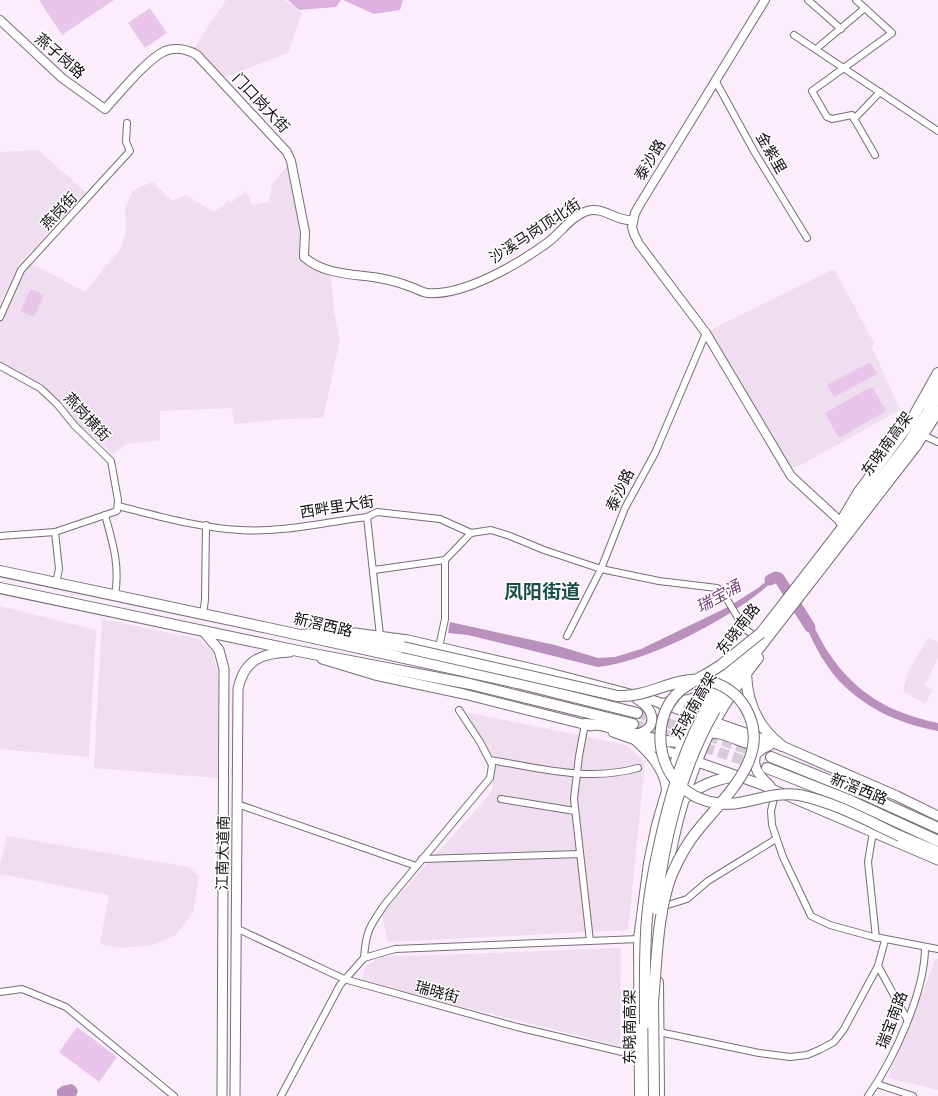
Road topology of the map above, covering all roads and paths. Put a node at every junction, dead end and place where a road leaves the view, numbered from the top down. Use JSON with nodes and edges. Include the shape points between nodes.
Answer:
{"nodes":[{"id":1,"x":766,"y":0,"type":"edge"},
{"id":2,"x":808,"y":0,"type":"edge"},
{"id":3,"x":856,"y":0,"type":"edge"},
{"id":4,"x":865,"y":8,"type":"junction"},
{"id":5,"x":0,"y":20,"type":"edge"},
{"id":6,"x":841,"y":29,"type":"junction"},
{"id":7,"x":794,"y":35,"type":"dead end"},
{"id":8,"x":816,"y":49,"type":"junction"},
{"id":9,"x":844,"y":68,"type":"junction"},
{"id":10,"x":715,"y":80,"type":"junction"},
{"id":11,"x":880,"y":92,"type":"junction"},
{"id":12,"x":105,"y":109,"type":"joint"},
{"id":13,"x":854,"y":119,"type":"junction"},
{"id":14,"x":127,"y":123,"type":"dead end"},
{"id":15,"x":938,"y":130,"type":"edge"},
{"id":16,"x":876,"y":155,"type":"dead end"},
{"id":17,"x":633,"y":220,"type":"junction"},
{"id":18,"x":807,"y":238,"type":"dead end"},
{"id":19,"x":336,"y":272,"type":"joint"},
{"id":20,"x":0,"y":317,"type":"edge"},
{"id":21,"x":706,"y":333,"type":"junction"},
{"id":22,"x":0,"y":366,"type":"edge"},
{"id":23,"x":938,"y":373,"type":"edge"},
{"id":24,"x":938,"y":386,"type":"edge"},
{"id":25,"x":938,"y":396,"type":"edge"},
{"id":26,"x":938,"y":411,"type":"edge"},
{"id":27,"x":938,"y":419,"type":"edge"},
{"id":28,"x":927,"y":437,"type":"junction"},
{"id":29,"x":938,"y":442,"type":"edge"},
{"id":30,"x":118,"y":508,"type":"junction"},
{"id":31,"x":105,"y":515,"type":"junction"},
{"id":32,"x":367,"y":516,"type":"junction"},
{"id":33,"x":841,"y":522,"type":"junction"},
{"id":34,"x":206,"y":525,"type":"junction"},
{"id":35,"x":55,"y":532,"type":"junction"},
{"id":36,"x":471,"y":533,"type":"junction"},
{"id":37,"x":0,"y":536,"type":"edge"},
{"id":38,"x":445,"y":560,"type":"junction"},
{"id":39,"x":601,"y":569,"type":"junction"},
{"id":40,"x":374,"y":570,"type":"junction"},
{"id":41,"x":0,"y":572,"type":"edge"},
{"id":42,"x":56,"y":583,"type":"junction"},
{"id":43,"x":0,"y":588,"type":"edge"},
{"id":44,"x":115,"y":596,"type":"junction"},
{"id":45,"x":203,"y":614,"type":"junction"},
{"id":46,"x":204,"y":632,"type":"junction"},
{"id":47,"x":298,"y":634,"type":"junction"},
{"id":48,"x":757,"y":634,"type":"junction"},
{"id":49,"x":380,"y":636,"type":"junction"},
{"id":50,"x":567,"y":636,"type":"dead end"},
{"id":51,"x":439,"y":647,"type":"junction"},
{"id":52,"x":298,"y":651,"type":"junction"},
{"id":53,"x":746,"y":674,"type":"junction"},
{"id":54,"x":709,"y":693,"type":"junction"},
{"id":55,"x":630,"y":694,"type":"junction"},
{"id":56,"x":662,"y":704,"type":"junction"},
{"id":57,"x":458,"y":710,"type":"dead end"},
{"id":58,"x":637,"y":713,"type":"tunnel mouth"},
{"id":59,"x":696,"y":714,"type":"junction"},
{"id":60,"x":715,"y":721,"type":"junction"},
{"id":61,"x":585,"y":724,"type":"junction"},
{"id":62,"x":635,"y":733,"type":"junction"},
{"id":63,"x":709,"y":733,"type":"junction"},
{"id":64,"x":683,"y":741,"type":"junction"},
{"id":65,"x":765,"y":746,"type":"junction"},
{"id":66,"x":782,"y":746,"type":"junction"},
{"id":67,"x":678,"y":755,"type":"junction"},
{"id":68,"x":771,"y":757,"type":"tunnel mouth"},
{"id":69,"x":490,"y":760,"type":"junction"},
{"id":70,"x":697,"y":762,"type":"junction"},
{"id":71,"x":638,"y":768,"type":"dead end"},
{"id":72,"x":766,"y":768,"type":"tunnel mouth"},
{"id":73,"x":577,"y":774,"type":"junction"},
{"id":74,"x":739,"y":776,"type":"junction"},
{"id":75,"x":776,"y":790,"type":"junction"},
{"id":76,"x":667,"y":791,"type":"junction"},
{"id":77,"x":685,"y":798,"type":"junction"},
{"id":78,"x":501,"y":799,"type":"dead end"},
{"id":79,"x":237,"y":804,"type":"junction"},
{"id":80,"x":575,"y":811,"type":"junction"},
{"id":81,"x":938,"y":816,"type":"edge"},
{"id":82,"x":938,"y":828,"type":"edge"},
{"id":83,"x":874,"y":832,"type":"junction"},
{"id":84,"x":776,"y":839,"type":"junction"},
{"id":85,"x":938,"y":841,"type":"edge"},
{"id":86,"x":938,"y":852,"type":"edge"},
{"id":87,"x":580,"y":854,"type":"junction"},
{"id":88,"x":422,"y":859,"type":"junction"},
{"id":89,"x":938,"y":860,"type":"edge"},
{"id":90,"x":416,"y":866,"type":"junction"},
{"id":91,"x":661,"y":907,"type":"junction"},
{"id":92,"x":236,"y":928,"type":"junction"},
{"id":93,"x":876,"y":938,"type":"junction"},
{"id":94,"x":639,"y":939,"type":"junction"},
{"id":95,"x":885,"y":940,"type":"junction"},
{"id":96,"x":590,"y":941,"type":"junction"},
{"id":97,"x":925,"y":947,"type":"junction"},
{"id":98,"x":938,"y":949,"type":"edge"},
{"id":99,"x":364,"y":958,"type":"junction"},
{"id":100,"x":878,"y":966,"type":"junction"},
{"id":101,"x":344,"y":980,"type":"junction"},
{"id":102,"x":0,"y":992,"type":"edge"},
{"id":103,"x":653,"y":1002,"type":"junction"},
{"id":104,"x":908,"y":1019,"type":"junction"},
{"id":105,"x":659,"y":1032,"type":"junction"},
{"id":106,"x":639,"y":1056,"type":"junction"},
{"id":107,"x":877,"y":1084,"type":"junction"},
{"id":108,"x":174,"y":1096,"type":"edge"},
{"id":109,"x":222,"y":1096,"type":"edge"},
{"id":110,"x":236,"y":1096,"type":"edge"},
{"id":111,"x":281,"y":1096,"type":"edge"},
{"id":112,"x":640,"y":1096,"type":"edge"},
{"id":113,"x":646,"y":1096,"type":"edge"},
{"id":114,"x":654,"y":1096,"type":"edge"},
{"id":115,"x":659,"y":1096,"type":"edge"},
{"id":116,"x":868,"y":1096,"type":"edge"},
{"id":117,"x":914,"y":1096,"type":"edge"}],
"edges":[{"from":1,"to":10,"type":"street","name":"泰沙路"},
{"from":2,"to":6,"type":"street"},
{"from":3,"to":4,"type":"street"},
{"from":4,"to":6,"type":"street"},
{"from":4,"to":9,"type":"street","via":[[892,33]]},
{"from":5,"to":12,"type":"street","name":"燕子岗路","via":[[62,78]]},
{"from":6,"to":8,"type":"street"},
{"from":7,"to":8,"type":"street"},
{"from":8,"to":9,"type":"street"},
{"from":9,"to":11,"type":"street"},
{"from":9,"to":13,"type":"street","via":[[812,91],[827,117],[832,119],[852,115]]},
{"from":10,"to":17,"type":"street","name":"泰沙路","via":[[640,204]]},
{"from":10,"to":18,"type":"street","name":"金紫里","via":[[755,153]]},
{"from":11,"to":13,"type":"street"},
{"from":11,"to":15,"type":"street"},
{"from":12,"to":19,"type":"street","name":"门口岗大街","via":[[160,53],[178,49],[197,55],[287,152],[305,232],[304,257]]},
{"from":13,"to":16,"type":"street"},
{"from":14,"to":20,"type":"street","name":"燕岗街","via":[[126,142],[130,151],[21,270]]},
{"from":17,"to":19,"type":"street","name":"沙溪马岗顶北街","via":[[618,218],[598,210],[586,211],[537,250],[482,281],[450,291],[427,293],[393,281]]},
{"from":17,"to":21,"type":"street","via":[[634,234],[640,244]]},
{"from":21,"to":33,"type":"street","via":[[790,476]]},
{"from":21,"to":39,"type":"street","name":"泰沙路","via":[[655,453],[625,508]]},
{"from":22,"to":30,"type":"street","name":"燕岗横街","via":[[40,388],[111,461]]},
{"from":23,"to":33,"type":"main road","via":[[911,421],[858,493]]},
{"from":24,"to":33,"type":"main road","name":"东晓南路","via":[[914,427]]},
{"from":25,"to":48,"type":"main road","name":"东晓南高架","via":[[909,442]]},
{"from":26,"to":103,"type":"main road","name":"东晓南高架","bridge":true,"via":[[910,453],[731,686],[699,740],[679,796],[661,876],[654,938]]},
{"from":27,"to":28,"type":"main road"},
{"from":28,"to":29,"type":"street"},
{"from":28,"to":53,"type":"main road"},
{"from":30,"to":31,"type":"street"},
{"from":30,"to":34,"type":"street","name":"西畔里大街"},
{"from":31,"to":35,"type":"street"},
{"from":31,"to":44,"type":"street","via":[[114,544],[118,576]]},
{"from":32,"to":34,"type":"street","name":"西畔里大街","via":[[284,529],[240,530]]},
{"from":32,"to":36,"type":"street","name":"西畔里大街","via":[[377,512],[440,519]]},
{"from":32,"to":40,"type":"street"},
{"from":33,"to":48,"type":"main road","name":"东晓南路"},
{"from":34,"to":45,"type":"street"},
{"from":35,"to":37,"type":"street"},
{"from":35,"to":42,"type":"street","via":[[59,568]]},
{"from":36,"to":38,"type":"street"},
{"from":36,"to":39,"type":"street","via":[[491,530]]},
{"from":38,"to":40,"type":"street"},
{"from":38,"to":51,"type":"street","via":[[445,619]]},
{"from":39,"to":48,"type":"street","via":[[659,581],[717,588],[722,591],[744,628]]},
{"from":39,"to":50,"type":"street","name":"泰沙路"},
{"from":40,"to":49,"type":"street"},
{"from":41,"to":42,"type":"main road","name":"新滘西路"},
{"from":42,"to":44,"type":"main road","name":"新滘西路"},
{"from":43,"to":46,"type":"main road","name":"新滘西路"},
{"from":44,"to":45,"type":"main road","name":"新滘西路"},
{"from":45,"to":47,"type":"main road","name":"新滘西路"},
{"from":46,"to":52,"type":"main road","name":"新滘西路"},
{"from":46,"to":109,"type":"main road","name":"江南大道南","via":[[219,650],[224,669]]},
{"from":47,"to":49,"type":"main road","via":[[337,632]]},
{"from":47,"to":58,"type":"main road","name":"新滘西路","via":[[518,683]]},
{"from":47,"to":103,"type":"main road","bridge":true,"via":[[403,647],[618,696],[641,695],[682,681],[702,680],[724,687],[742,703],[750,716],[753,731],[751,754],[738,782],[693,836],[672,875],[663,906]]},
{"from":48,"to":54,"type":"main road","name":"东晓南路"},
{"from":48,"to":86,"type":"main road","bridge":true,"via":[[721,665],[683,689],[668,707],[662,723],[660,741],[663,757],[673,777],[686,791],[708,801],[733,803],[774,794],[802,796],[827,804]]},
{"from":48,"to":113,"type":"main road","name":"东晓南高架","bridge":true,"via":[[702,716],[684,754],[670,798],[655,865],[647,917]]},
{"from":49,"to":51,"type":"main road"},
{"from":51,"to":55,"type":"main road"},
{"from":52,"to":61,"type":"main road","via":[[363,672]]},
{"from":52,"to":62,"type":"main road","name":"新滘西路","via":[[470,684],[596,714]]},
{"from":52,"to":79,"type":"main road","name":"江南大道南","via":[[271,653],[259,657],[240,680]]},
{"from":53,"to":60,"type":"main road"},
{"from":53,"to":66,"type":"main road","via":[[746,689],[753,711],[767,733]]},
{"from":54,"to":56,"type":"main road","via":[[689,700]]},
{"from":54,"to":59,"type":"main road","name":"东晓南路"},
{"from":55,"to":56,"type":"main road"},
{"from":55,"to":62,"type":"main road","via":[[649,707],[652,715],[650,726],[644,732]]},
{"from":56,"to":59,"type":"main road"},
{"from":57,"to":69,"type":"street"},
{"from":59,"to":60,"type":"main road"},
{"from":59,"to":64,"type":"main road","name":"东晓南路"},
{"from":60,"to":63,"type":"main road"},
{"from":60,"to":64,"type":"main road","via":[[694,737]]},
{"from":60,"to":66,"type":"main road"},
{"from":61,"to":62,"type":"main road","via":[[603,725]]},
{"from":61,"to":73,"type":"street"},
{"from":62,"to":64,"type":"main road"},
{"from":62,"to":67,"type":"main road"},
{"from":62,"to":76,"type":"main road","via":[[658,765],[665,778]]},
{"from":63,"to":65,"type":"main road"},
{"from":63,"to":67,"type":"main road","via":[[704,733],[694,740]]},
{"from":63,"to":70,"type":"main road"},
{"from":64,"to":67,"type":"main road","name":"东晓南路"},
{"from":65,"to":66,"type":"main road"},
{"from":65,"to":75,"type":"main road","via":[[756,754],[755,765],[759,775]]},
{"from":66,"to":81,"type":"main road"},
{"from":67,"to":70,"type":"main road"},
{"from":67,"to":76,"type":"main road","name":"东晓南路"},
{"from":68,"to":82,"type":"main road","name":"新滘西路"},
{"from":69,"to":73,"type":"street"},
{"from":69,"to":88,"type":"street","via":[[490,778]]},
{"from":70,"to":74,"type":"main road"},
{"from":70,"to":77,"type":"main road"},
{"from":71,"to":73,"type":"street","via":[[618,774]]},
{"from":72,"to":85,"type":"main road","name":"新滘西路","via":[[851,801]]},
{"from":73,"to":80,"type":"street"},
{"from":74,"to":75,"type":"main road"},
{"from":74,"to":77,"type":"main road","via":[[721,778],[706,784]]},
{"from":75,"to":83,"type":"main road"},
{"from":75,"to":84,"type":"street","via":[[771,811]]},
{"from":76,"to":77,"type":"main road","via":[[677,790]]},
{"from":76,"to":94,"type":"main road","name":"东晓南路","via":[[649,863]]},
{"from":77,"to":91,"type":"main road","via":[[671,851]]},
{"from":78,"to":80,"type":"street"},
{"from":79,"to":90,"type":"street"},
{"from":79,"to":92,"type":"main road","name":"江南大道南"},
{"from":80,"to":87,"type":"street"},
{"from":83,"to":89,"type":"main road"},
{"from":83,"to":93,"type":"street","via":[[868,862]]},
{"from":84,"to":91,"type":"street","via":[[708,881],[688,899]]},
{"from":84,"to":93,"type":"street","via":[[806,908],[812,916],[830,925]]},
{"from":87,"to":88,"type":"street"},
{"from":87,"to":96,"type":"street"},
{"from":88,"to":90,"type":"street"},
{"from":90,"to":99,"type":"street","via":[[370,925],[365,937]]},
{"from":91,"to":105,"type":"main road","via":[[658,958]]},
{"from":92,"to":101,"type":"street","name":"瑞晓街"},
{"from":92,"to":110,"type":"main road","name":"江南大道南"},
{"from":93,"to":95,"type":"street"},
{"from":94,"to":96,"type":"street"},
{"from":94,"to":106,"type":"main road","name":"东晓南路"},
{"from":95,"to":97,"type":"street"},
{"from":95,"to":100,"type":"street"},
{"from":96,"to":99,"type":"street","via":[[395,949]]},
{"from":97,"to":98,"type":"street"},
{"from":97,"to":104,"type":"street","name":"瑞宝南路","via":[[922,973]]},
{"from":99,"to":101,"type":"street"},
{"from":100,"to":104,"type":"street"},
{"from":100,"to":105,"type":"street","via":[[844,1029],[834,1042],[807,1055],[790,1057],[759,1053]]},
{"from":101,"to":106,"type":"street","name":"瑞晓街","via":[[517,1027]]},
{"from":101,"to":111,"type":"street"},
{"from":102,"to":108,"type":"street","via":[[22,989],[66,1007]]},
{"from":103,"to":114,"type":"main road","name":"东晓南高架","bridge":true},
{"from":104,"to":107,"type":"street","name":"瑞宝南路"},
{"from":105,"to":115,"type":"main road"},
{"from":106,"to":112,"type":"main road","name":"东晓南路"},
{"from":107,"to":116,"type":"street","name":"瑞宝南路"},
{"from":107,"to":117,"type":"street"}]}
